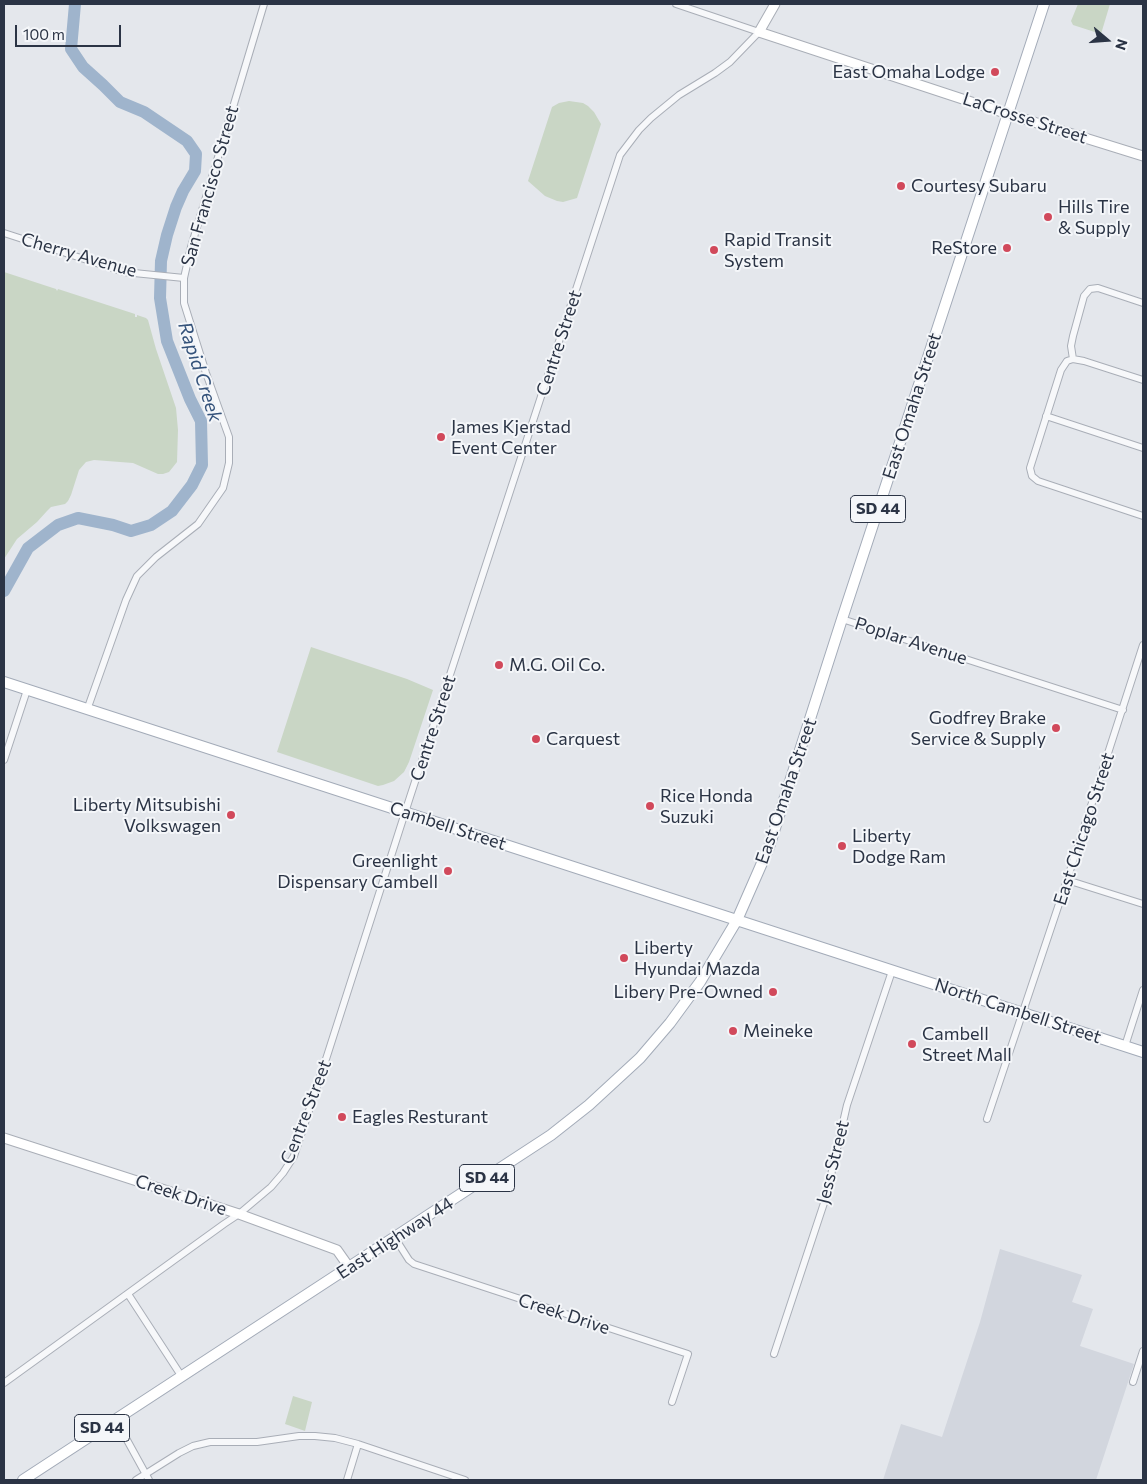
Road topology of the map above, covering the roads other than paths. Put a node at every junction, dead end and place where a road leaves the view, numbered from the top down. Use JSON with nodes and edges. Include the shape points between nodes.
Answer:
{"nodes":[{"id":1,"x":264,"y":4,"type":"edge"},
{"id":2,"x":676,"y":4,"type":"edge"},
{"id":3,"x":775,"y":4,"type":"edge"},
{"id":4,"x":1044,"y":4,"type":"edge"},
{"id":5,"x":759,"y":32,"type":"junction"},
{"id":6,"x":1008,"y":114,"type":"junction"},
{"id":7,"x":1143,"y":156,"type":"edge"},
{"id":8,"x":4,"y":233,"type":"edge"},
{"id":9,"x":184,"y":278,"type":"junction"},
{"id":10,"x":1143,"y":303,"type":"edge"},
{"id":11,"x":1073,"y":359,"type":"junction"},
{"id":12,"x":1143,"y":380,"type":"edge"},
{"id":13,"x":1046,"y":416,"type":"junction"},
{"id":14,"x":1143,"y":448,"type":"edge"},
{"id":15,"x":1143,"y":516,"type":"edge"},
{"id":16,"x":842,"y":619,"type":"junction"},
{"id":17,"x":1143,"y":645,"type":"edge"},
{"id":18,"x":4,"y":682,"type":"edge"},
{"id":19,"x":27,"y":690,"type":"junction"},
{"id":20,"x":87,"y":710,"type":"junction"},
{"id":21,"x":1122,"y":710,"type":"junction"},
{"id":22,"x":4,"y":760,"type":"edge"},
{"id":23,"x":405,"y":812,"type":"junction"},
{"id":24,"x":1067,"y":880,"type":"junction"},
{"id":25,"x":1143,"y":904,"type":"edge"},
{"id":26,"x":737,"y":920,"type":"junction"},
{"id":27,"x":892,"y":970,"type":"junction"},
{"id":28,"x":1143,"y":990,"type":"edge"},
{"id":29,"x":1023,"y":1013,"type":"junction"},
{"id":30,"x":1125,"y":1046,"type":"junction"},
{"id":31,"x":1143,"y":1052,"type":"edge"},
{"id":32,"x":987,"y":1119,"type":"dead end"},
{"id":33,"x":4,"y":1138,"type":"edge"},
{"id":34,"x":239,"y":1214,"type":"junction"},
{"id":35,"x":395,"y":1238,"type":"junction"},
{"id":36,"x":349,"y":1267,"type":"junction"},
{"id":37,"x":128,"y":1294,"type":"junction"},
{"id":38,"x":1143,"y":1351,"type":"edge"},
{"id":39,"x":774,"y":1354,"type":"dead end"},
{"id":40,"x":182,"y":1377,"type":"junction"},
{"id":41,"x":1133,"y":1382,"type":"dead end"},
{"id":42,"x":4,"y":1383,"type":"edge"},
{"id":43,"x":672,"y":1402,"type":"dead end"},
{"id":44,"x":116,"y":1420,"type":"junction"},
{"id":45,"x":358,"y":1444,"type":"junction"},
{"id":46,"x":147,"y":1477,"type":"edge"},
{"id":47,"x":445,"y":1477,"type":"edge"},
{"id":48,"x":23,"y":1480,"type":"edge"},
{"id":49,"x":136,"y":1480,"type":"edge"},
{"id":50,"x":347,"y":1480,"type":"edge"},
{"id":51,"x":465,"y":1480,"type":"edge"}],
"edges":[{"from":1,"to":9,"type":"street","name":"San Francisco Street"},
{"from":2,"to":5,"type":"street","name":"LaCrosse Street"},
{"from":3,"to":5,"type":"street"},
{"from":4,"to":6,"type":"main road","name":"East Omaha Street","number":"SD 44"},
{"from":5,"to":6,"type":"street","name":"LaCrosse Street"},
{"from":5,"to":23,"type":"street","name":"Centre Street","via":[[730,62],[679,95],[651,118],[620,155]]},
{"from":6,"to":7,"type":"street","name":"LaCrosse Street"},
{"from":6,"to":16,"type":"main road","name":"East Omaha Street","number":"SD 44"},
{"from":8,"to":9,"type":"street","name":"Cherry Avenue","via":[[112,268]]},
{"from":9,"to":20,"type":"street","name":"San Francisco Street","via":[[184,303],[229,437],[229,463],[223,488],[198,524],[156,557],[138,576],[126,600]]},
{"from":10,"to":11,"type":"street","via":[[1098,288],[1090,289],[1084,296],[1072,336]]},
{"from":11,"to":12,"type":"street"},
{"from":11,"to":13,"type":"street","via":[[1063,366]]},
{"from":13,"to":14,"type":"street"},
{"from":13,"to":15,"type":"street","via":[[1031,463],[1030,472],[1034,479]]},
{"from":16,"to":21,"type":"street","name":"Poplar Avenue"},
{"from":16,"to":26,"type":"main road","name":"East Omaha Street","number":"SD 44","via":[[769,847]]},
{"from":17,"to":21,"type":"street","name":"East Chicago Street"},
{"from":18,"to":19,"type":"main road","name":"Cambell Street"},
{"from":19,"to":20,"type":"main road","name":"Cambell Street"},
{"from":19,"to":22,"type":"street"},
{"from":20,"to":23,"type":"main road","name":"Cambell Street"},
{"from":21,"to":24,"type":"street","name":"East Chicago Street"},
{"from":23,"to":26,"type":"main road","name":"Cambell Street"},
{"from":23,"to":34,"type":"street","name":"Centre Street","via":[[294,1156],[271,1187]]},
{"from":24,"to":25,"type":"street"},
{"from":24,"to":29,"type":"street","name":"East Chicago Street"},
{"from":26,"to":27,"type":"main road","name":"Cambell Street"},
{"from":26,"to":35,"type":"main road","name":"East Highway 44","number":"SD 44","via":[[700,982],[670,1023],[608,1089],[544,1139]]},
{"from":27,"to":29,"type":"main road","name":"North Cambell Street"},
{"from":27,"to":39,"type":"street","name":"Jess Street","via":[[845,1114],[826,1197]]},
{"from":28,"to":30,"type":"street"},
{"from":29,"to":30,"type":"main road","name":"North Cambell Street"},
{"from":29,"to":32,"type":"street","name":"East Chicago Street"},
{"from":30,"to":31,"type":"main road","name":"North Cambell Street"},
{"from":33,"to":34,"type":"street","name":"Creek Drive"},
{"from":34,"to":36,"type":"street","name":"Creek Drive","via":[[337,1250]]},
{"from":34,"to":37,"type":"street","name":"Centre Street"},
{"from":35,"to":36,"type":"main road","name":"East Highway 44","number":"SD 44"},
{"from":35,"to":43,"type":"street","name":"Creek Drive","via":[[414,1264],[688,1354]]},
{"from":36,"to":40,"type":"main road","name":"East Highway 44","number":"SD 44"},
{"from":37,"to":40,"type":"street"},
{"from":37,"to":42,"type":"street","name":"Centre Street"},
{"from":38,"to":41,"type":"street"},
{"from":40,"to":44,"type":"main road","name":"East Highway 44","number":"SD 44"},
{"from":44,"to":46,"type":"street"},
{"from":44,"to":48,"type":"main road","name":"East Highway 44","number":"SD 44"},
{"from":45,"to":46,"type":"street","via":[[315,1436],[257,1442],[210,1442],[180,1453]]},
{"from":45,"to":47,"type":"street"},
{"from":45,"to":50,"type":"street"},
{"from":46,"to":49,"type":"street"},
{"from":47,"to":51,"type":"street"}]}
